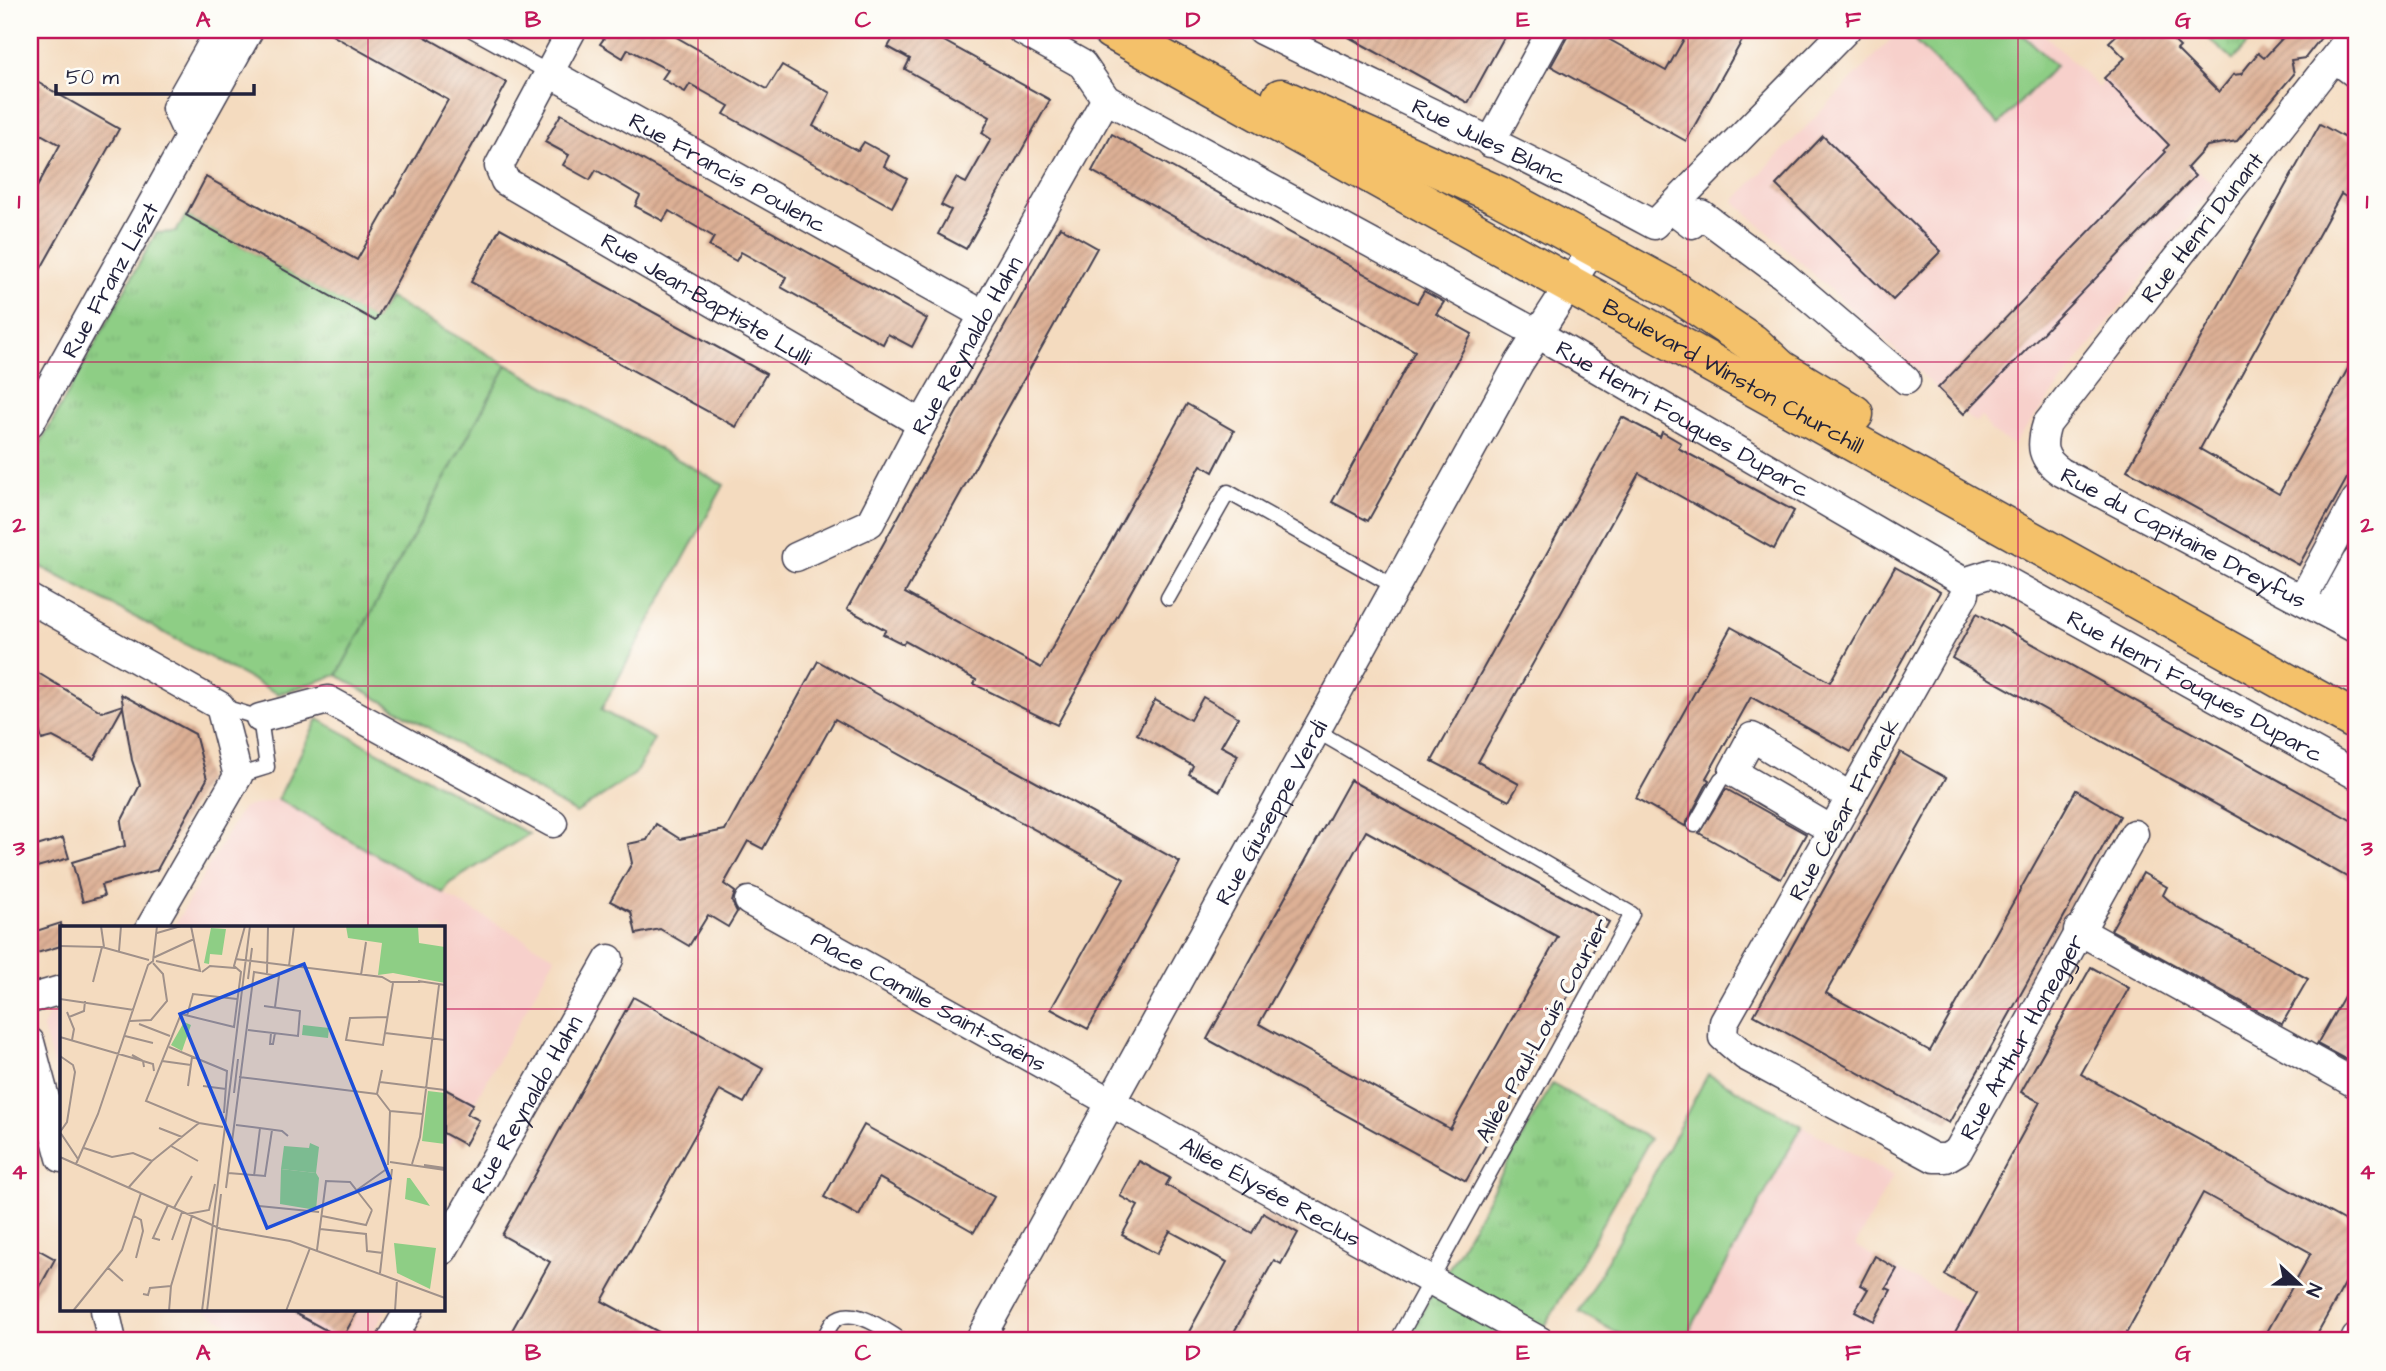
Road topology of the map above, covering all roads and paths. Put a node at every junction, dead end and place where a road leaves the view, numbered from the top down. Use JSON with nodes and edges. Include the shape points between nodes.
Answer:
{"nodes":[{"id":1,"x":220,"y":30,"type":"edge"},
{"id":2,"x":249,"y":30,"type":"edge"},
{"id":3,"x":472,"y":30,"type":"edge"},
{"id":4,"x":572,"y":30,"type":"edge"},
{"id":5,"x":1021,"y":30,"type":"edge"},
{"id":6,"x":1111,"y":30,"type":"edge"},
{"id":7,"x":1160,"y":30,"type":"edge"},
{"id":8,"x":1261,"y":30,"type":"edge"},
{"id":9,"x":1552,"y":30,"type":"edge"},
{"id":10,"x":1846,"y":30,"type":"edge"},
{"id":11,"x":2356,"y":30,"type":"edge"},
{"id":12,"x":2346,"y":67,"type":"edge"},
{"id":13,"x":548,"y":72,"type":"junction"},
{"id":14,"x":1106,"y":99,"type":"junction"},
{"id":15,"x":189,"y":136,"type":"junction"},
{"id":16,"x":1490,"y":143,"type":"junction"},
{"id":17,"x":1671,"y":208,"type":"junction"},
{"id":18,"x":1594,"y":247,"type":"junction"},
{"id":19,"x":1569,"y":285,"type":"junction"},
{"id":20,"x":984,"y":315,"type":"junction"},
{"id":21,"x":1538,"y":334,"type":"junction"},
{"id":22,"x":1906,"y":380,"type":"dead end"},
{"id":23,"x":30,"y":423,"type":"edge"},
{"id":24,"x":922,"y":424,"type":"junction"},
{"id":25,"x":2047,"y":424,"type":"joint"},
{"id":26,"x":2356,"y":500,"type":"edge"},
{"id":27,"x":796,"y":557,"type":"dead end"},
{"id":28,"x":2356,"y":562,"type":"edge"},
{"id":29,"x":1964,"y":582,"type":"junction"},
{"id":30,"x":1394,"y":586,"type":"junction"},
{"id":31,"x":1168,"y":598,"type":"dead end"},
{"id":32,"x":2303,"y":598,"type":"junction"},
{"id":33,"x":30,"y":599,"type":"edge"},
{"id":34,"x":2328,"y":613,"type":"junction"},
{"id":35,"x":2356,"y":629,"type":"edge"},
{"id":36,"x":2356,"y":694,"type":"edge"},
{"id":37,"x":220,"y":706,"type":"junction"},
{"id":38,"x":260,"y":718,"type":"junction"},
{"id":39,"x":2356,"y":721,"type":"edge"},
{"id":40,"x":1315,"y":730,"type":"junction"},
{"id":41,"x":1733,"y":772,"type":"junction"},
{"id":42,"x":2356,"y":775,"type":"edge"},
{"id":43,"x":237,"y":776,"type":"junction"},
{"id":44,"x":1851,"y":796,"type":"junction"},
{"id":45,"x":553,"y":822,"type":"dead end"},
{"id":46,"x":1695,"y":825,"type":"dead end"},
{"id":47,"x":1832,"y":830,"type":"junction"},
{"id":48,"x":2134,"y":834,"type":"dead end"},
{"id":49,"x":749,"y":901,"type":"dead end"},
{"id":50,"x":151,"y":926,"type":"edge"},
{"id":51,"x":2078,"y":930,"type":"junction"},
{"id":52,"x":609,"y":958,"type":"dead end"},
{"id":53,"x":60,"y":990,"type":"edge"},
{"id":54,"x":30,"y":999,"type":"edge"},
{"id":55,"x":1723,"y":1037,"type":"joint"},
{"id":56,"x":30,"y":1042,"type":"edge"},
{"id":57,"x":2356,"y":1084,"type":"edge"},
{"id":58,"x":1110,"y":1101,"type":"junction"},
{"id":59,"x":60,"y":1154,"type":"edge"},
{"id":60,"x":444,"y":1248,"type":"edge"},
{"id":61,"x":1430,"y":1280,"type":"junction"},
{"id":62,"x":105,"y":1312,"type":"edge"},
{"id":63,"x":408,"y":1312,"type":"edge"},
{"id":64,"x":112,"y":1341,"type":"edge"},
{"id":65,"x":391,"y":1341,"type":"edge"},
{"id":66,"x":822,"y":1341,"type":"edge"},
{"id":67,"x":903,"y":1341,"type":"edge"},
{"id":68,"x":978,"y":1341,"type":"edge"},
{"id":69,"x":1397,"y":1341,"type":"edge"},
{"id":70,"x":1540,"y":1341,"type":"edge"}],
"edges":[{"from":1,"to":15,"type":"street","via":[[176,108]]},
{"from":2,"to":15,"type":"street","name":"Rue Franz Liszt"},
{"from":3,"to":13,"type":"lane","name":"Rue Francis Poulenc"},
{"from":4,"to":13,"type":"street"},
{"from":5,"to":14,"type":"street","name":"Rue Henri Fouques Duparc","via":[[1082,64]]},
{"from":6,"to":19,"type":"main road","name":"Boulevard Winston Churchill"},
{"from":7,"to":18,"type":"main road","name":"Boulevard Winston Churchill","via":[[1301,108],[1498,195]]},
{"from":8,"to":16,"type":"street","name":"Rue Jules Blanc"},
{"from":9,"to":16,"type":"street"},
{"from":10,"to":17,"type":"street","name":"Rue Jules Blanc"},
{"from":11,"to":12,"type":"street","name":"Rue Henri Dunant"},
{"from":12,"to":25,"type":"street","name":"Rue Henri Dunant"},
{"from":13,"to":20,"type":"street","name":"Rue Francis Poulenc"},
{"from":13,"to":24,"type":"street","name":"Rue Jean-Baptiste Lulli","via":[[499,166],[505,181]]},
{"from":14,"to":20,"type":"street","name":"Rue Reynaldo Hahn"},
{"from":14,"to":21,"type":"street","name":"Rue Henri Fouques Duparc"},
{"from":15,"to":23,"type":"street","name":"Rue Franz Liszt"},
{"from":16,"to":17,"type":"street","name":"Rue Jules Blanc","via":[[1536,162],[1654,225]]},
{"from":17,"to":22,"type":"street","via":[[1692,224],[1701,214],[1783,275]]},
{"from":18,"to":19,"type":"street","name":"Rue Giuseppe Verdi"},
{"from":18,"to":36,"type":"main road","name":"Boulevard Winston Churchill","via":[[1675,291],[1824,397]]},
{"from":19,"to":21,"type":"street","name":"Rue Giuseppe Verdi"},
{"from":19,"to":39,"type":"main road","name":"Boulevard Winston Churchill"},
{"from":20,"to":24,"type":"street","name":"Rue Reynaldo Hahn"},
{"from":21,"to":29,"type":"street","name":"Rue Henri Fouques Duparc"},
{"from":21,"to":30,"type":"street","name":"Rue Giuseppe Verdi"},
{"from":24,"to":27,"type":"street","name":"Rue Reynaldo Hahn","via":[[870,523]]},
{"from":25,"to":32,"type":"street","name":"Rue du Capitaine Dreyfus","via":[[2041,445],[2047,462],[2061,472]]},
{"from":26,"to":32,"type":"street"},
{"from":28,"to":34,"type":"street"},
{"from":29,"to":42,"type":"street","name":"Rue Henri Fouques Duparc","via":[[1992,573]]},
{"from":29,"to":44,"type":"street","name":"Rue César Franck","via":[[1965,594]]},
{"from":30,"to":31,"type":"lane","via":[[1228,492]]},
{"from":30,"to":40,"type":"street","name":"Rue Giuseppe Verdi"},
{"from":32,"to":34,"type":"street","name":"Rue du Capitaine Dreyfus"},
{"from":33,"to":37,"type":"street"},
{"from":34,"to":35,"type":"street","name":"Rue du Capitaine Dreyfus"},
{"from":37,"to":38,"type":"lane"},
{"from":37,"to":43,"type":"street"},
{"from":38,"to":43,"type":"lane","via":[[267,767]]},
{"from":38,"to":45,"type":"street","via":[[328,700]]},
{"from":40,"to":58,"type":"street","name":"Rue Giuseppe Verdi"},
{"from":40,"to":61,"type":"lane","name":"Allée Paul-Louis Courier","via":[[1632,914]]},
{"from":41,"to":44,"type":"street","via":[[1752,737]]},
{"from":41,"to":46,"type":"lane","via":[[1721,779]]},
{"from":41,"to":47,"type":"street"},
{"from":43,"to":50,"type":"street"},
{"from":44,"to":47,"type":"street","name":"Rue César Franck"},
{"from":47,"to":55,"type":"street","name":"Rue César Franck","via":[[1724,1022]]},
{"from":48,"to":51,"type":"street","name":"Rue Arthur Honegger"},
{"from":49,"to":58,"type":"street","name":"Place Camille Saint-Saëns"},
{"from":51,"to":55,"type":"street","name":"Rue Arthur Honegger","via":[[1958,1151],[1946,1158],[1934,1158],[1757,1062]]},
{"from":51,"to":57,"type":"street"},
{"from":52,"to":60,"type":"street","name":"Rue Reynaldo Hahn"},
{"from":53,"to":54,"type":"street"},
{"from":56,"to":59,"type":"street"},
{"from":58,"to":61,"type":"street","name":"Allée Élysée Reclus"},
{"from":58,"to":68,"type":"street","name":"Rue Giuseppe Verdi"},
{"from":61,"to":69,"type":"lane","name":"Allée Paul-Louis Courier"},
{"from":61,"to":70,"type":"street","name":"Allée Élysée Reclus"},
{"from":62,"to":64,"type":"street"},
{"from":63,"to":65,"type":"street"},
{"from":66,"to":67,"type":"lane","via":[[834,1321],[847,1316],[862,1318]]}]}
